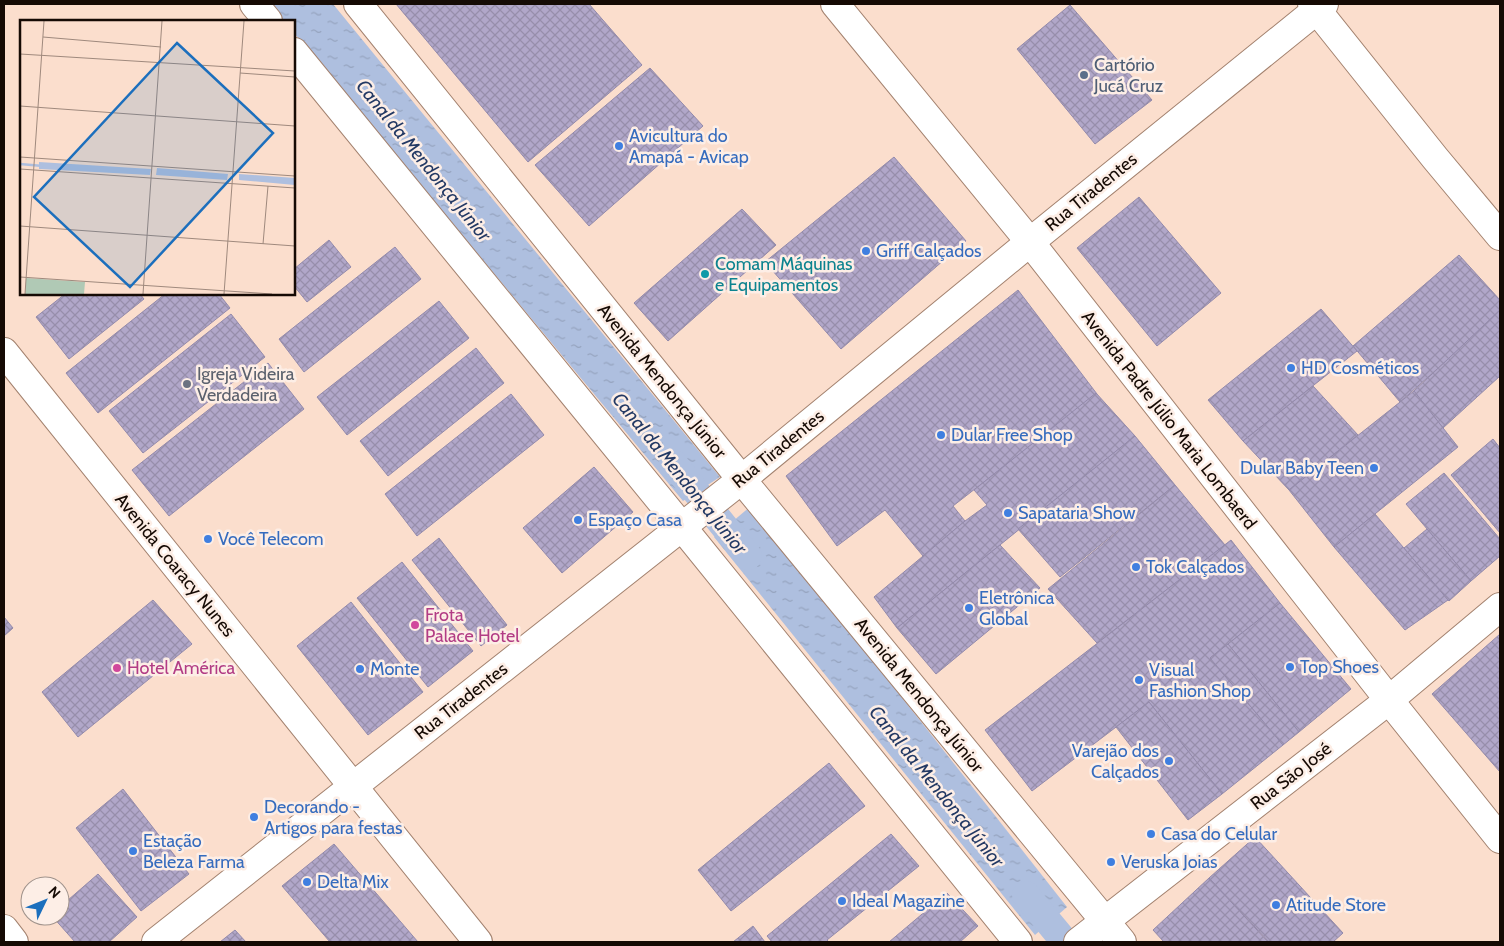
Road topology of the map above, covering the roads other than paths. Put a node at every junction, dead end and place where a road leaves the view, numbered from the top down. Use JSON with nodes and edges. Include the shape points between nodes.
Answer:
{"nodes":[{"id":1,"x":254,"y":4,"type":"edge"},
{"id":2,"x":358,"y":4,"type":"edge"},
{"id":3,"x":835,"y":4,"type":"edge"},
{"id":4,"x":1318,"y":6,"type":"edge"},
{"id":5,"x":267,"y":20,"type":"edge"},
{"id":6,"x":295,"y":53,"type":"edge"},
{"id":7,"x":1500,"y":236,"type":"edge"},
{"id":8,"x":1030,"y":242,"type":"junction"},
{"id":9,"x":4,"y":352,"type":"edge"},
{"id":10,"x":736,"y":484,"type":"junction"},
{"id":11,"x":688,"y":522,"type":"junction"},
{"id":12,"x":1500,"y":607,"type":"edge"},
{"id":13,"x":1389,"y":700,"type":"junction"},
{"id":14,"x":353,"y":787,"type":"junction"},
{"id":15,"x":1500,"y":839,"type":"edge"},
{"id":16,"x":4,"y":929,"type":"edge"},
{"id":17,"x":1091,"y":932,"type":"edge"},
{"id":18,"x":14,"y":942,"type":"edge"},
{"id":19,"x":156,"y":942,"type":"edge"},
{"id":20,"x":478,"y":942,"type":"edge"},
{"id":21,"x":1018,"y":942,"type":"edge"},
{"id":22,"x":1122,"y":942,"type":"edge"}],
"edges":[{"from":1,"to":5,"type":"street"},
{"from":2,"to":10,"type":"street","name":"Avenida Mendonça Júnior"},
{"from":3,"to":8,"type":"street","name":"Avenida Padre Júlio Maria Lombaerd"},
{"from":4,"to":7,"type":"street","via":[[1435,158]]},
{"from":4,"to":8,"type":"street","name":"Rua Tiradentes"},
{"from":6,"to":11,"type":"street"},
{"from":8,"to":10,"type":"street","name":"Rua Tiradentes"},
{"from":8,"to":13,"type":"street","name":"Avenida Padre Júlio Maria Lombaerd"},
{"from":9,"to":14,"type":"street","name":"Avenida Coaracy Nunes"},
{"from":10,"to":11,"type":"street","name":"Rua Tiradentes"},
{"from":10,"to":17,"type":"street","name":"Avenida Mendonça Júnior"},
{"from":11,"to":14,"type":"street","name":"Rua Tiradentes"},
{"from":11,"to":21,"type":"street"},
{"from":12,"to":13,"type":"street","name":"Rua São José"},
{"from":13,"to":15,"type":"street","name":"Avenida Padre Júlio Maria Lombaerd"},
{"from":13,"to":17,"type":"street","name":"Rua São José"},
{"from":14,"to":19,"type":"street","name":"Rua Tiradentes"},
{"from":14,"to":20,"type":"street","name":"Avenida Coaracy Nunes"},
{"from":16,"to":18,"type":"street"},
{"from":17,"to":22,"type":"street","name":"Avenida Mendonça Júnior"}]}
